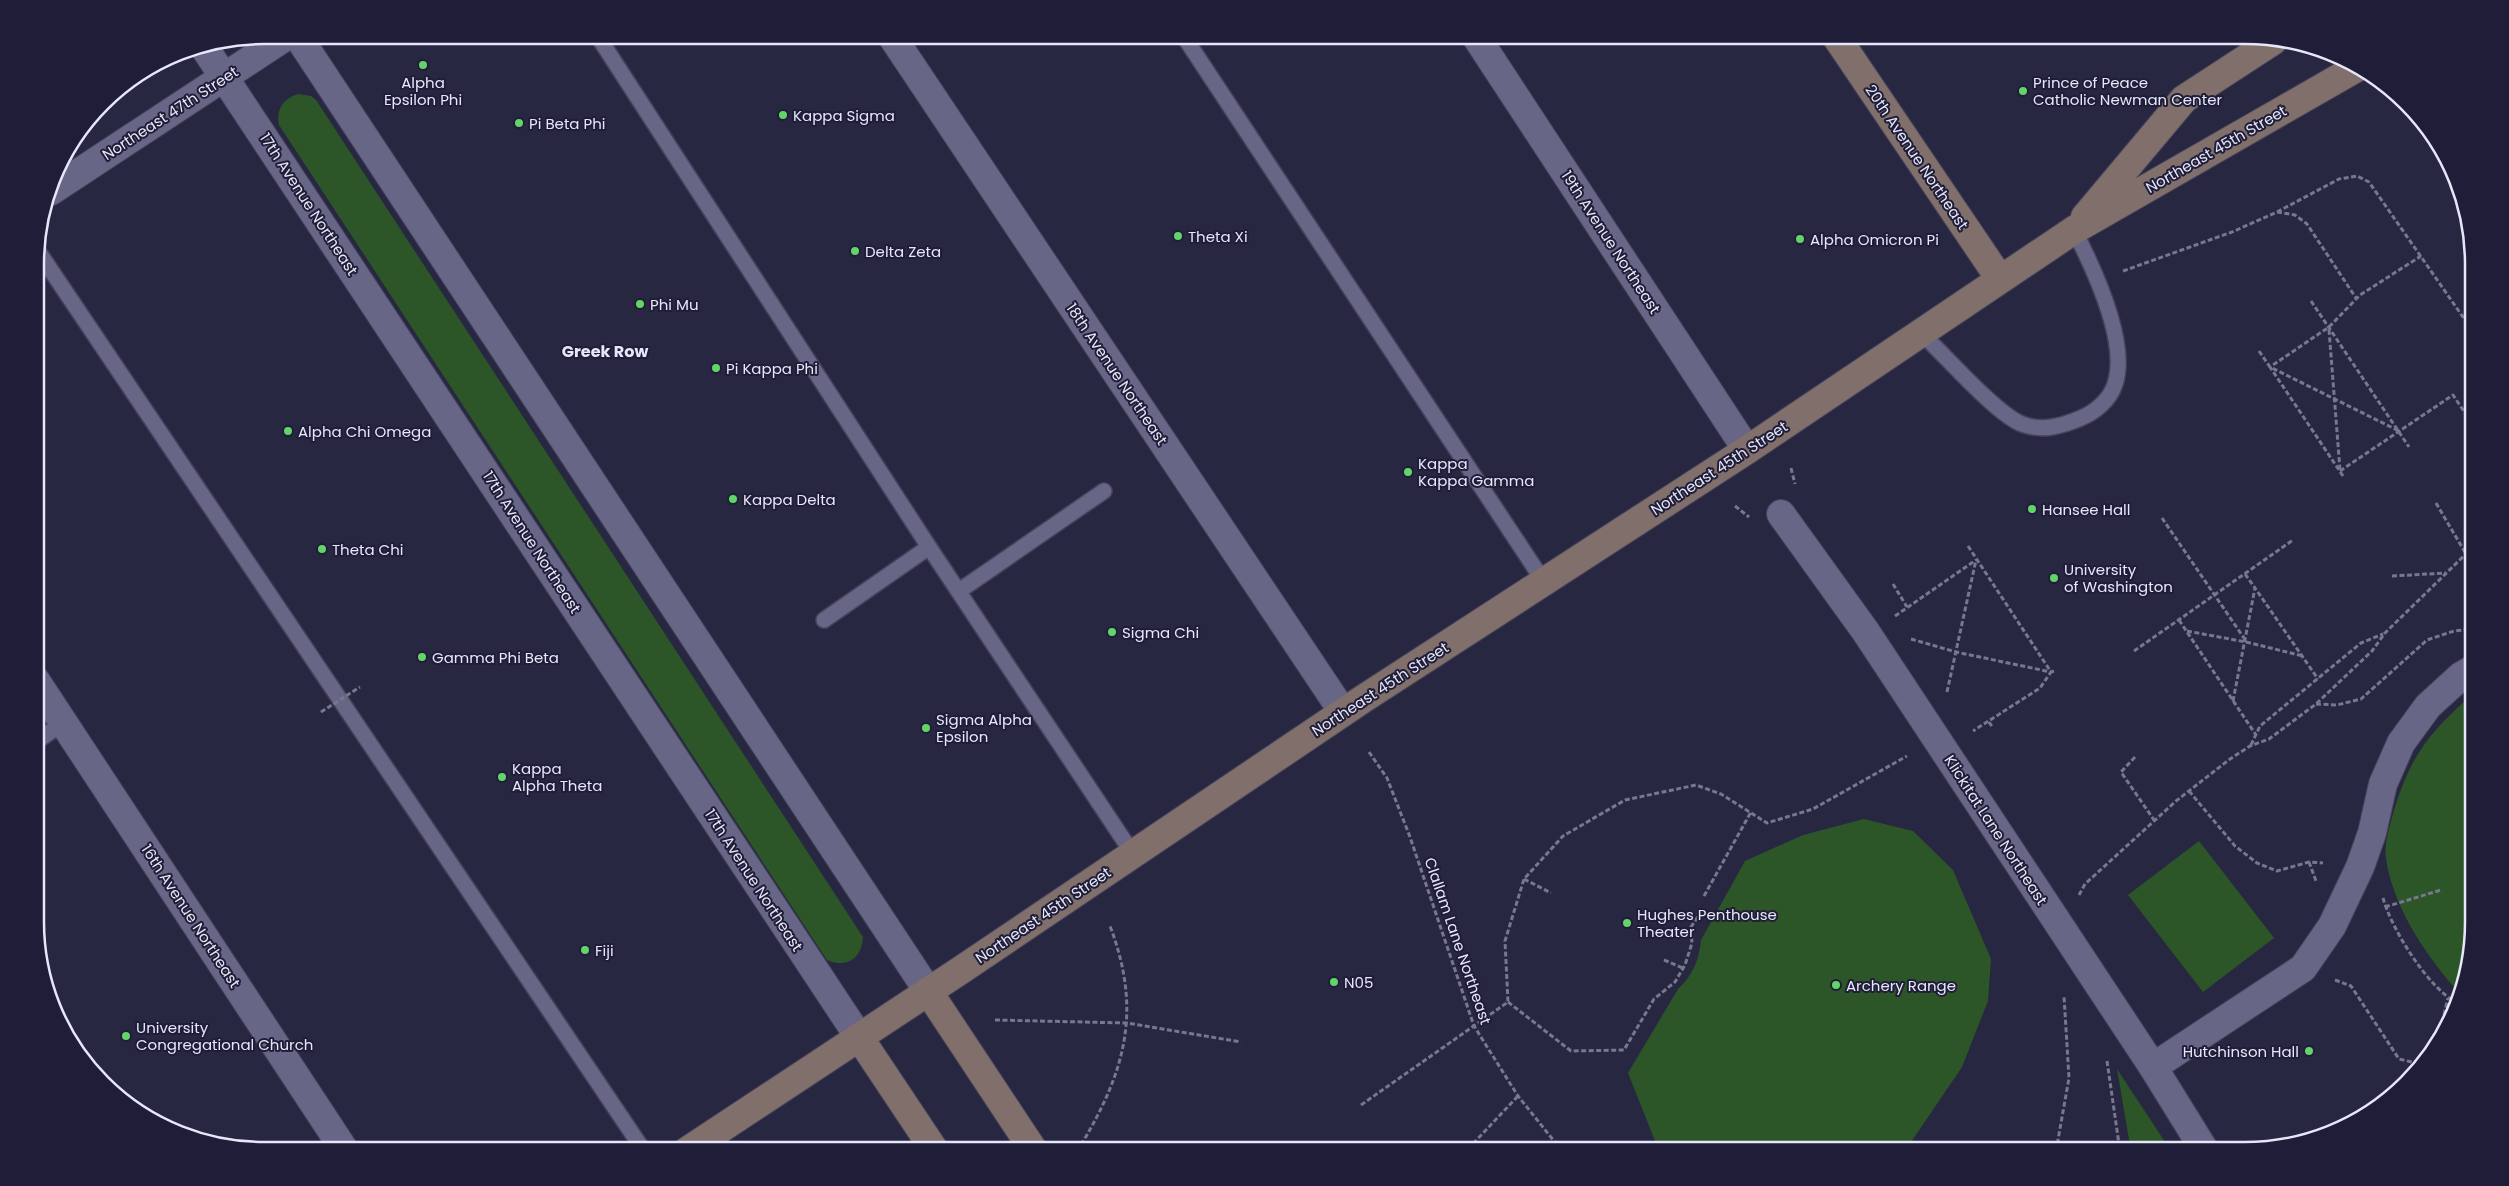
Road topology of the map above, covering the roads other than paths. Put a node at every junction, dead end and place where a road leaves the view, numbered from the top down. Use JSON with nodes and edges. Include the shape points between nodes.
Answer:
{"nodes":[{"id":1,"x":275,"y":44,"type":"edge"},
{"id":2,"x":302,"y":44,"type":"edge"},
{"id":3,"x":603,"y":44,"type":"edge"},
{"id":4,"x":897,"y":44,"type":"edge"},
{"id":5,"x":1189,"y":44,"type":"edge"},
{"id":6,"x":1481,"y":44,"type":"edge"},
{"id":7,"x":1841,"y":44,"type":"edge"},
{"id":8,"x":2268,"y":45,"type":"edge"},
{"id":9,"x":207,"y":51,"type":"edge"},
{"id":10,"x":2351,"y":71,"type":"edge"},
{"id":11,"x":225,"y":78,"type":"junction"},
{"id":12,"x":57,"y":187,"type":"edge"},
{"id":13,"x":2074,"y":230,"type":"junction"},
{"id":14,"x":44,"y":260,"type":"edge"},
{"id":15,"x":2000,"y":279,"type":"junction"},
{"id":16,"x":1921,"y":332,"type":"junction"},
{"id":17,"x":1747,"y":450,"type":"junction"},
{"id":18,"x":1104,"y":491,"type":"dead end"},
{"id":19,"x":1781,"y":514,"type":"dead end"},
{"id":20,"x":929,"y":547,"type":"junction"},
{"id":21,"x":1544,"y":582,"type":"junction"},
{"id":22,"x":959,"y":591,"type":"junction"},
{"id":23,"x":824,"y":620,"type":"dead end"},
{"id":24,"x":2465,"y":674,"type":"edge"},
{"id":25,"x":44,"y":694,"type":"edge"},
{"id":26,"x":1343,"y":712,"type":"junction"},
{"id":27,"x":63,"y":723,"type":"junction"},
{"id":28,"x":44,"y":736,"type":"edge"},
{"id":29,"x":1133,"y":854,"type":"junction"},
{"id":30,"x":928,"y":992,"type":"junction"},
{"id":31,"x":859,"y":1037,"type":"junction"},
{"id":32,"x":2153,"y":1067,"type":"junction"},
{"id":33,"x":339,"y":1142,"type":"edge"},
{"id":34,"x":638,"y":1142,"type":"edge"},
{"id":35,"x":701,"y":1142,"type":"edge"},
{"id":36,"x":929,"y":1142,"type":"edge"},
{"id":37,"x":1028,"y":1142,"type":"edge"},
{"id":38,"x":2200,"y":1142,"type":"edge"}],
"edges":[{"from":1,"to":11,"type":"street","name":"Northeast 47th Street"},
{"from":2,"to":30,"type":"street"},
{"from":3,"to":20,"type":"lane"},
{"from":4,"to":26,"type":"street","name":"18th Avenue Northeast"},
{"from":5,"to":21,"type":"lane"},
{"from":6,"to":17,"type":"street","name":"19th Avenue Northeast"},
{"from":7,"to":15,"type":"main road","name":"20th Avenue Northeast"},
{"from":8,"to":13,"type":"main road","name":"Northeast 45th Street","via":[[2184,99]]},
{"from":9,"to":11,"type":"street","name":"17th Avenue Northeast"},
{"from":10,"to":13,"type":"main road","name":"Northeast 45th Street"},
{"from":11,"to":12,"type":"street","name":"Northeast 47th Street"},
{"from":11,"to":31,"type":"street","name":"17th Avenue Northeast"},
{"from":13,"to":15,"type":"main road","name":"Northeast 45th Street"},
{"from":13,"to":16,"type":"lane","via":[[2091,264],[2114,326],[2117,363],[2115,384],[2104,402],[2088,415],[2064,425],[2043,428],[2021,424],[1995,404]]},
{"from":14,"to":34,"type":"lane"},
{"from":15,"to":16,"type":"main road","name":"Northeast 45th Street"},
{"from":16,"to":17,"type":"main road","name":"Northeast 45th Street"},
{"from":17,"to":21,"type":"main road","name":"Northeast 45th Street"},
{"from":18,"to":22,"type":"lane"},
{"from":19,"to":32,"type":"street","name":"Klickitat Lane Northeast","via":[[1870,631],[1936,739]]},
{"from":20,"to":22,"type":"lane"},
{"from":20,"to":23,"type":"lane"},
{"from":21,"to":26,"type":"main road","name":"Northeast 45th Street"},
{"from":22,"to":29,"type":"lane"},
{"from":24,"to":32,"type":"street","via":[[2428,706],[2401,743],[2383,784],[2360,867],[2332,926],[2303,968]]},
{"from":25,"to":27,"type":"street","name":"16th Avenue Northeast"},
{"from":26,"to":29,"type":"main road","name":"Northeast 45th Street"},
{"from":27,"to":28,"type":"lane"},
{"from":27,"to":33,"type":"street","name":"16th Avenue Northeast"},
{"from":29,"to":30,"type":"main road","name":"Northeast 45th Street"},
{"from":30,"to":31,"type":"main road","name":"Northeast 45th Street"},
{"from":30,"to":37,"type":"main road"},
{"from":31,"to":35,"type":"main road","name":"Northeast 45th Street"},
{"from":31,"to":36,"type":"main road"},
{"from":32,"to":38,"type":"street","name":"Klickitat Lane Northeast"}]}
